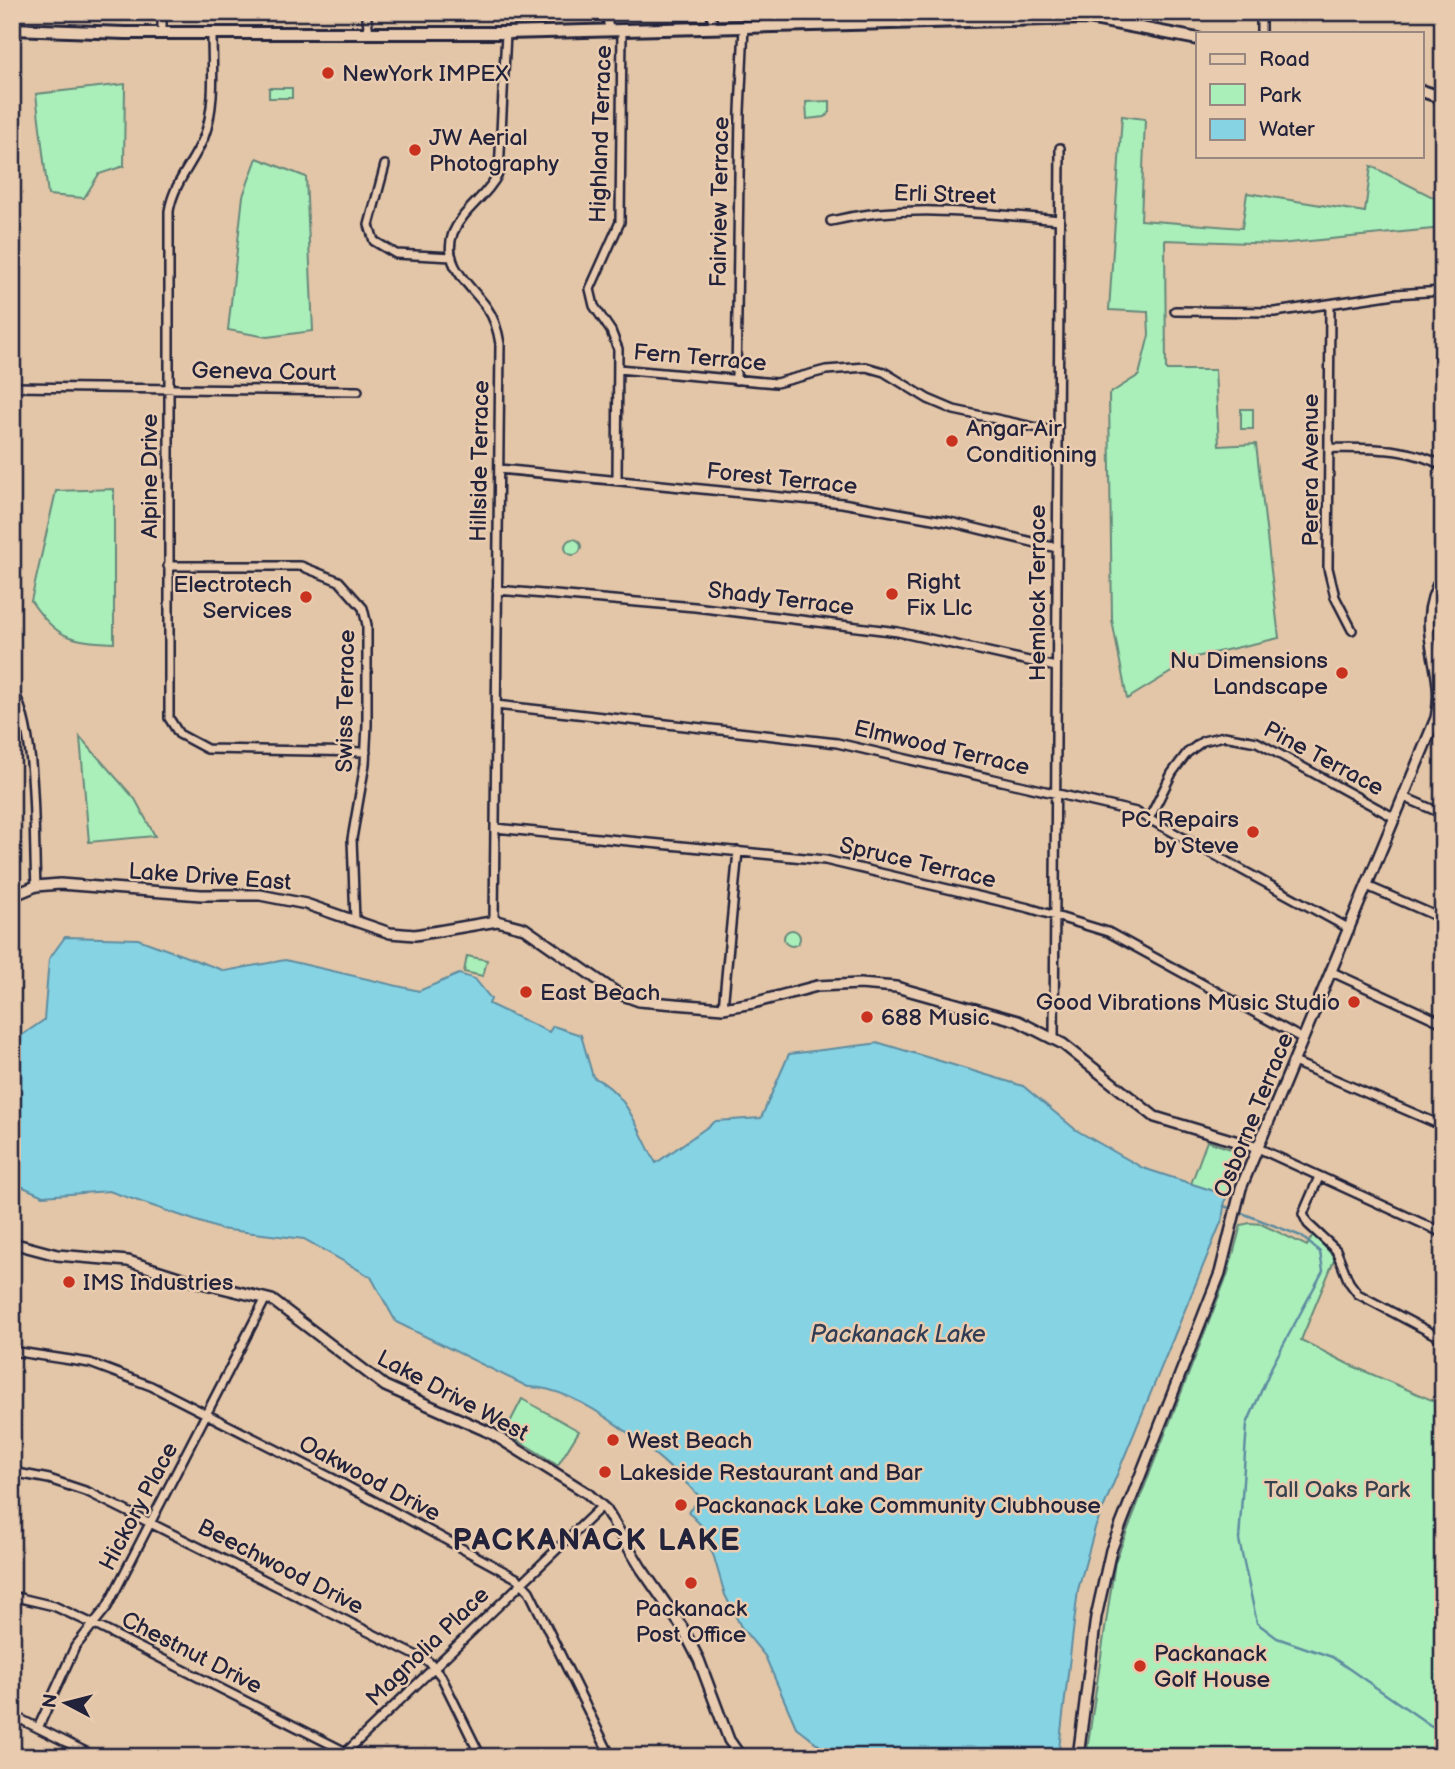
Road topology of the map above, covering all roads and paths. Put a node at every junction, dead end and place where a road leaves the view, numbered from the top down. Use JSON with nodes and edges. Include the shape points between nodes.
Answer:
{"nodes":[{"id":1,"x":162,"y":12,"type":"edge"},
{"id":2,"x":366,"y":12,"type":"edge"},
{"id":3,"x":606,"y":12,"type":"edge"},
{"id":4,"x":711,"y":12,"type":"edge"},
{"id":5,"x":1261,"y":12,"type":"edge"},
{"id":6,"x":985,"y":16,"type":"edge"},
{"id":7,"x":713,"y":26,"type":"junction"},
{"id":8,"x":744,"y":26,"type":"junction"},
{"id":9,"x":12,"y":29,"type":"edge"},
{"id":10,"x":609,"y":29,"type":"junction"},
{"id":11,"x":622,"y":29,"type":"junction"},
{"id":12,"x":1261,"y":32,"type":"edge"},
{"id":13,"x":162,"y":33,"type":"junction"},
{"id":14,"x":212,"y":33,"type":"junction"},
{"id":15,"x":369,"y":33,"type":"junction"},
{"id":16,"x":506,"y":33,"type":"junction"},
{"id":17,"x":1196,"y":39,"type":"edge"},
{"id":18,"x":1424,"y":92,"type":"edge"},
{"id":19,"x":1443,"y":98,"type":"edge"},
{"id":20,"x":1060,"y":148,"type":"dead end"},
{"id":21,"x":384,"y":165,"type":"dead end"},
{"id":22,"x":1059,"y":220,"type":"junction"},
{"id":23,"x":831,"y":221,"type":"dead end"},
{"id":24,"x":452,"y":257,"type":"junction"},
{"id":25,"x":1443,"y":291,"type":"edge"},
{"id":26,"x":1330,"y":306,"type":"junction"},
{"id":27,"x":1175,"y":311,"type":"dead end"},
{"id":28,"x":618,"y":369,"type":"junction"},
{"id":29,"x":736,"y":380,"type":"junction"},
{"id":30,"x":12,"y":387,"type":"edge"},
{"id":31,"x":169,"y":389,"type":"junction"},
{"id":32,"x":358,"y":391,"type":"dead end"},
{"id":33,"x":1057,"y":432,"type":"junction"},
{"id":34,"x":1329,"y":448,"type":"junction"},
{"id":35,"x":1443,"y":466,"type":"edge"},
{"id":36,"x":499,"y":469,"type":"junction"},
{"id":37,"x":617,"y":479,"type":"junction"},
{"id":38,"x":1057,"y":548,"type":"junction"},
{"id":39,"x":168,"y":565,"type":"junction"},
{"id":40,"x":1443,"y":575,"type":"edge"},
{"id":41,"x":497,"y":590,"type":"junction"},
{"id":42,"x":1352,"y":630,"type":"dead end"},
{"id":43,"x":1056,"y":667,"type":"junction"},
{"id":44,"x":12,"y":689,"type":"edge"},
{"id":45,"x":496,"y":705,"type":"junction"},
{"id":46,"x":366,"y":752,"type":"junction"},
{"id":47,"x":1055,"y":793,"type":"junction"},
{"id":48,"x":1404,"y":797,"type":"junction"},
{"id":49,"x":1443,"y":814,"type":"edge"},
{"id":50,"x":1149,"y":818,"type":"junction"},
{"id":51,"x":1395,"y":818,"type":"junction"},
{"id":52,"x":495,"y":828,"type":"junction"},
{"id":53,"x":737,"y":851,"type":"junction"},
{"id":54,"x":36,"y":886,"type":"junction"},
{"id":55,"x":1367,"y":886,"type":"junction"},
{"id":56,"x":12,"y":896,"type":"edge"},
{"id":57,"x":1054,"y":914,"type":"junction"},
{"id":58,"x":1443,"y":919,"type":"edge"},
{"id":59,"x":355,"y":921,"type":"junction"},
{"id":60,"x":494,"y":921,"type":"junction"},
{"id":61,"x":1350,"y":929,"type":"junction"},
{"id":62,"x":1332,"y":972,"type":"junction"},
{"id":63,"x":723,"y":1008,"type":"junction"},
{"id":64,"x":1443,"y":1023,"type":"edge"},
{"id":65,"x":1054,"y":1038,"type":"junction"},
{"id":66,"x":1303,"y":1039,"type":"junction"},
{"id":67,"x":1294,"y":1062,"type":"junction"},
{"id":68,"x":1443,"y":1126,"type":"edge"},
{"id":69,"x":1258,"y":1148,"type":"junction"},
{"id":70,"x":1319,"y":1177,"type":"junction"},
{"id":71,"x":1443,"y":1233,"type":"edge"},
{"id":72,"x":12,"y":1243,"type":"edge"},
{"id":73,"x":266,"y":1298,"type":"junction"},
{"id":74,"x":1443,"y":1339,"type":"edge"},
{"id":75,"x":12,"y":1352,"type":"edge"},
{"id":76,"x":208,"y":1414,"type":"junction"},
{"id":77,"x":12,"y":1472,"type":"edge"},
{"id":78,"x":602,"y":1506,"type":"junction"},
{"id":79,"x":152,"y":1522,"type":"junction"},
{"id":80,"x":522,"y":1583,"type":"junction"},
{"id":81,"x":12,"y":1596,"type":"edge"},
{"id":82,"x":93,"y":1624,"type":"junction"},
{"id":83,"x":433,"y":1666,"type":"junction"},
{"id":84,"x":12,"y":1715,"type":"edge"},
{"id":85,"x":38,"y":1728,"type":"junction"},
{"id":86,"x":345,"y":1755,"type":"edge"},
{"id":87,"x":96,"y":1757,"type":"edge"},
{"id":88,"x":481,"y":1757,"type":"edge"},
{"id":89,"x":611,"y":1757,"type":"edge"},
{"id":90,"x":741,"y":1757,"type":"edge"},
{"id":91,"x":1078,"y":1757,"type":"edge"}],
"edges":[{"from":1,"to":13,"type":"street"},
{"from":2,"to":15,"type":"street"},
{"from":3,"to":10,"type":"street"},
{"from":4,"to":7,"type":"street"},
{"from":5,"to":12,"type":"street"},
{"from":6,"to":8,"type":"main road"},
{"from":6,"to":17,"type":"main road","via":[[1088,18]]},
{"from":7,"to":8,"type":"main road"},
{"from":7,"to":11,"type":"main road"},
{"from":8,"to":29,"type":"street","name":"Fairview Terrace"},
{"from":9,"to":13,"type":"main road"},
{"from":10,"to":11,"type":"main road"},
{"from":10,"to":16,"type":"main road"},
{"from":11,"to":28,"type":"street","name":"Highland Terrace","via":[[620,222],[590,289],[594,306],[616,340]]},
{"from":13,"to":14,"type":"main road"},
{"from":14,"to":15,"type":"main road"},
{"from":14,"to":31,"type":"street","name":"Alpine Drive","via":[[209,120],[178,181],[169,212]]},
{"from":15,"to":16,"type":"main road"},
{"from":16,"to":24,"type":"street","via":[[499,172],[488,193],[459,223],[451,243]]},
{"from":18,"to":19,"type":"main road"},
{"from":20,"to":22,"type":"street","name":"Hemlock Terrace"},
{"from":21,"to":24,"type":"street","via":[[369,225],[374,241],[396,254]]},
{"from":22,"to":23,"type":"street","name":"Erli Street","via":[[935,210],[884,211]]},
{"from":22,"to":33,"type":"street","name":"Hemlock Terrace"},
{"from":24,"to":36,"type":"street","name":"Hillside Terrace","via":[[461,278],[488,309],[498,332]]},
{"from":25,"to":26,"type":"street"},
{"from":26,"to":27,"type":"street","via":[[1275,312]]},
{"from":26,"to":34,"type":"street","name":"Perera Avenue"},
{"from":28,"to":29,"type":"street","name":"Fern Terrace"},
{"from":28,"to":37,"type":"street","name":"Highland Terrace"},
{"from":29,"to":33,"type":"street","name":"Fern Terrace","via":[[776,383],[826,370],[866,367],[884,372],[954,411]]},
{"from":30,"to":31,"type":"street","name":"Geneva Court"},
{"from":31,"to":32,"type":"street","name":"Geneva Court"},
{"from":31,"to":39,"type":"street","name":"Alpine Drive"},
{"from":33,"to":38,"type":"street","name":"Hemlock Terrace"},
{"from":34,"to":35,"type":"street","via":[[1409,452]]},
{"from":34,"to":42,"type":"street","name":"Perera Avenue","via":[[1328,568],[1335,597]]},
{"from":36,"to":37,"type":"street","name":"Forest Terrace"},
{"from":36,"to":41,"type":"street","name":"Hillside Terrace"},
{"from":37,"to":38,"type":"street","name":"Forest Terrace","via":[[894,511]]},
{"from":38,"to":43,"type":"street","name":"Hemlock Terrace"},
{"from":39,"to":46,"type":"street","name":"Swiss Terrace","via":[[301,566],[327,574],[349,589],[366,618]]},
{"from":39,"to":46,"type":"street","name":"Alpine Drive","via":[[168,709],[179,734],[196,746],[218,751]]},
{"from":40,"to":48,"type":"street","name":"Osborne Terrace","via":[[1433,595],[1427,626],[1439,704]]},
{"from":41,"to":43,"type":"street","name":"Shady Terrace","via":[[695,607],[898,632]]},
{"from":41,"to":45,"type":"street","name":"Hillside Terrace"},
{"from":43,"to":47,"type":"street","name":"Hemlock Terrace"},
{"from":44,"to":54,"type":"street","via":[[28,733]]},
{"from":45,"to":47,"type":"street","name":"Elmwood Terrace","via":[[837,743]]},
{"from":45,"to":52,"type":"street","name":"Hillside Terrace"},
{"from":46,"to":59,"type":"street","name":"Swiss Terrace","via":[[352,839]]},
{"from":47,"to":50,"type":"street","name":"Elmwood Terrace"},
{"from":47,"to":57,"type":"street","name":"Hemlock Terrace"},
{"from":48,"to":49,"type":"street"},
{"from":48,"to":51,"type":"street","name":"Osborne Terrace"},
{"from":50,"to":51,"type":"street","name":"Pine Terrace","via":[[1187,753],[1203,741],[1224,736],[1257,742]]},
{"from":50,"to":61,"type":"street","name":"Elmwood Terrace"},
{"from":51,"to":55,"type":"street","name":"Osborne Terrace"},
{"from":52,"to":53,"type":"street","name":"Spruce Terrace"},
{"from":52,"to":60,"type":"street","name":"Hillside Terrace"},
{"from":53,"to":57,"type":"street","name":"Spruce Terrace","via":[[840,863]]},
{"from":53,"to":63,"type":"street"},
{"from":54,"to":56,"type":"street","name":"Lake Drive East"},
{"from":54,"to":59,"type":"street","name":"Lake Drive East","via":[[260,895],[296,901]]},
{"from":55,"to":58,"type":"street"},
{"from":55,"to":61,"type":"street","name":"Osborne Terrace"},
{"from":57,"to":65,"type":"street","name":"Hemlock Terrace"},
{"from":57,"to":66,"type":"street","name":"Spruce Terrace","via":[[1108,932]]},
{"from":59,"to":60,"type":"street","name":"Lake Drive East","via":[[402,935]]},
{"from":60,"to":63,"type":"street","name":"Lake Drive East","via":[[524,928],[628,998]]},
{"from":61,"to":62,"type":"street","name":"Osborne Terrace"},
{"from":62,"to":64,"type":"street"},
{"from":62,"to":66,"type":"street","name":"Osborne Terrace"},
{"from":63,"to":65,"type":"street","name":"Lake Drive East","via":[[817,986],[882,985],[1018,1021]]},
{"from":65,"to":69,"type":"street","name":"Lake Drive East","via":[[1155,1117]]},
{"from":66,"to":67,"type":"street","name":"Osborne Terrace"},
{"from":67,"to":68,"type":"street"},
{"from":67,"to":69,"type":"street","name":"Osborne Terrace"},
{"from":69,"to":70,"type":"street"},
{"from":69,"to":91,"type":"street","name":"Osborne Terrace","via":[[1241,1188],[1216,1284],[1105,1570]]},
{"from":70,"to":71,"type":"street"},
{"from":70,"to":74,"type":"street","via":[[1303,1214],[1336,1250],[1352,1288]]},
{"from":72,"to":73,"type":"street","name":"Lake Drive West","via":[[57,1255],[128,1261]]},
{"from":73,"to":76,"type":"street","name":"Hickory Place"},
{"from":73,"to":78,"type":"street","name":"Lake Drive West","via":[[386,1385],[491,1433]]},
{"from":75,"to":76,"type":"street","name":"Oakwood Drive","via":[[90,1363],[151,1385]]},
{"from":76,"to":79,"type":"street","name":"Hickory Place"},
{"from":76,"to":80,"type":"street","name":"Oakwood Drive"},
{"from":77,"to":79,"type":"street","name":"Beechwood Drive","via":[[69,1485]]},
{"from":78,"to":80,"type":"street","name":"Magnolia Place"},
{"from":78,"to":90,"type":"street","name":"Lake Drive West","via":[[682,1627],[729,1740]]},
{"from":79,"to":82,"type":"street","name":"Hickory Place","via":[[107,1607]]},
{"from":79,"to":83,"type":"street","name":"Beechwood Drive"},
{"from":80,"to":83,"type":"street","name":"Magnolia Place"},
{"from":80,"to":89,"type":"street"},
{"from":81,"to":82,"type":"street","name":"Chestnut Drive","via":[[54,1606]]},
{"from":82,"to":85,"type":"street","name":"Hickory Place","via":[[75,1647]]},
{"from":82,"to":86,"type":"street","name":"Chestnut Drive"},
{"from":83,"to":86,"type":"street","name":"Magnolia Place"},
{"from":83,"to":88,"type":"street"},
{"from":84,"to":85,"type":"street"},
{"from":85,"to":87,"type":"street"}]}
